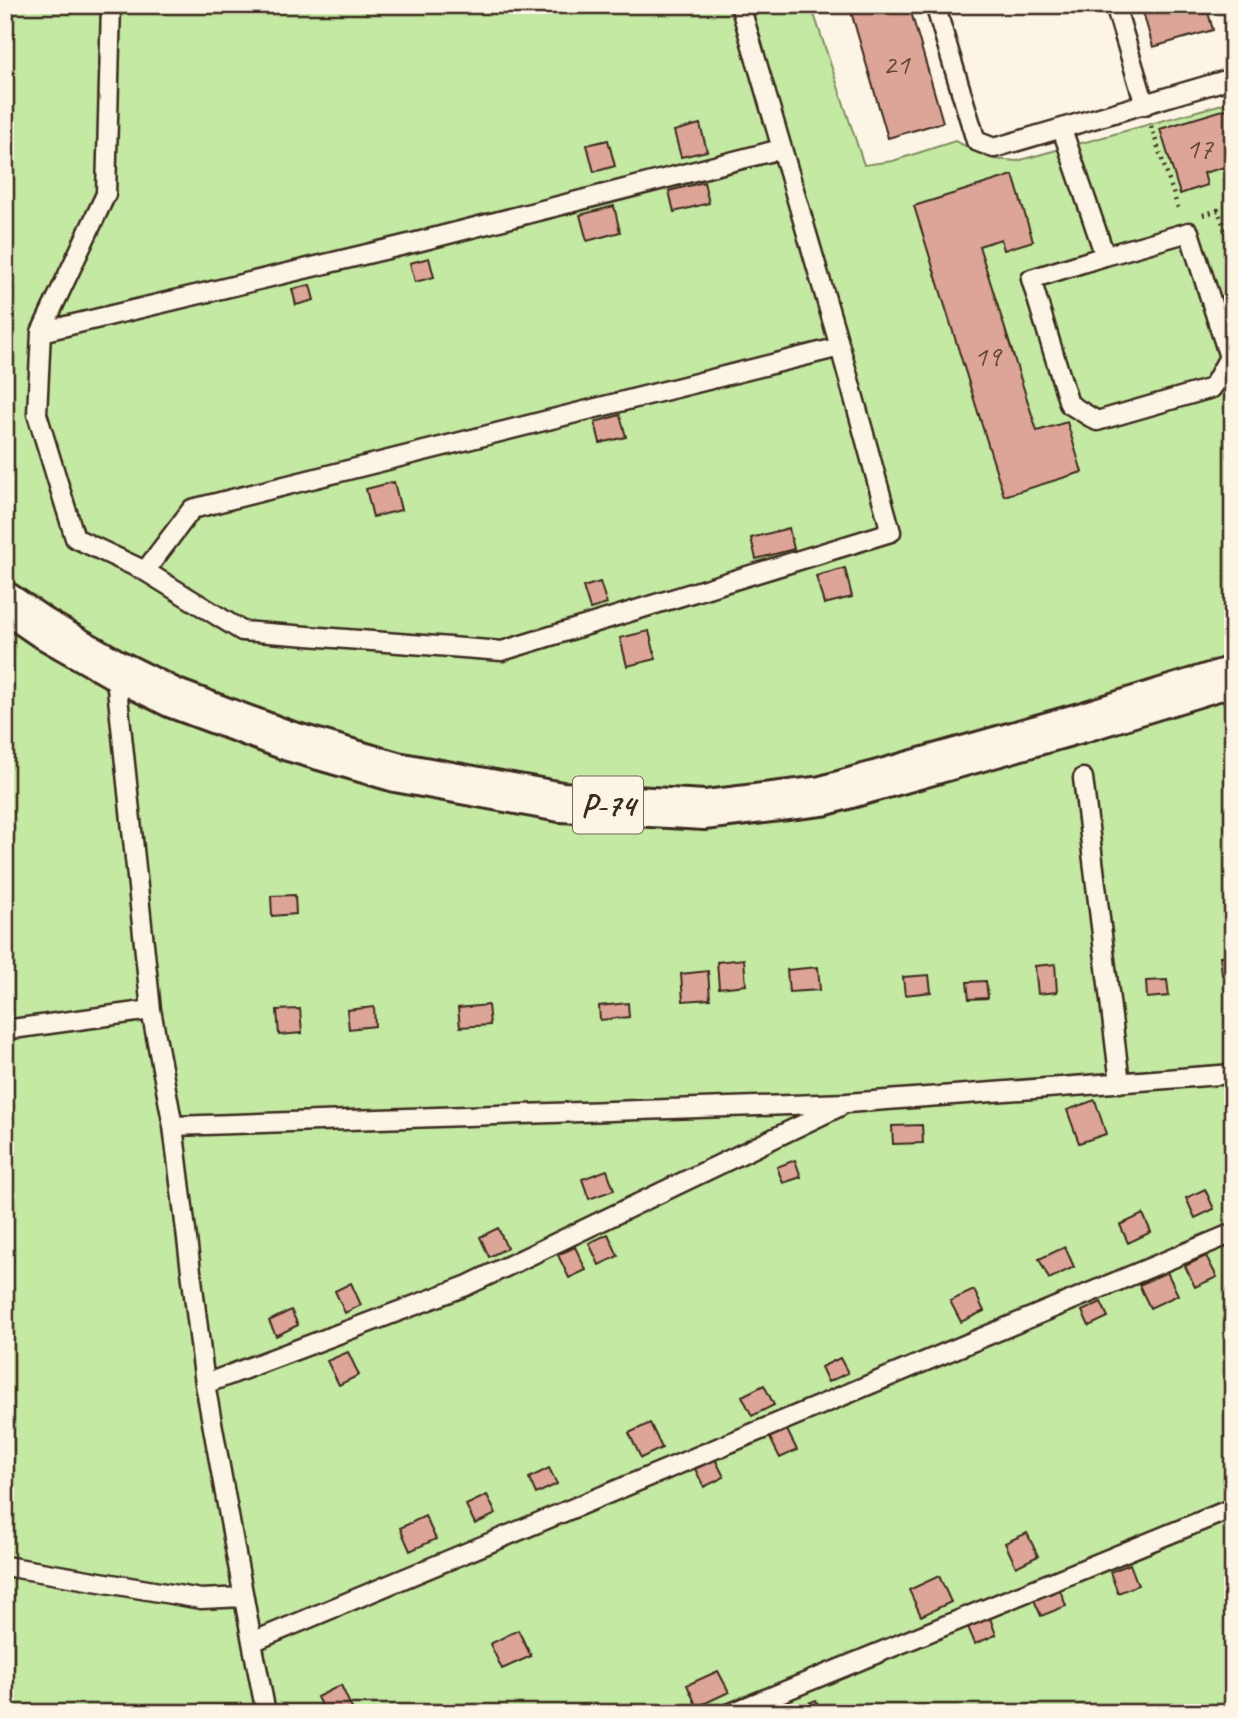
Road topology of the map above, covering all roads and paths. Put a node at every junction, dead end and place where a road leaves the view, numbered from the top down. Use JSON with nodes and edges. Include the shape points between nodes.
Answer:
{"nodes":[{"id":1,"x":111,"y":5,"type":"edge"},
{"id":2,"x":740,"y":5,"type":"edge"},
{"id":3,"x":935,"y":5,"type":"edge"},
{"id":4,"x":1115,"y":5,"type":"edge"},
{"id":5,"x":1233,"y":78,"type":"edge"},
{"id":6,"x":1144,"y":105,"type":"junction"},
{"id":7,"x":1062,"y":129,"type":"junction"},
{"id":8,"x":782,"y":149,"type":"junction"},
{"id":9,"x":1195,"y":218,"type":"dead end"},
{"id":10,"x":1183,"y":222,"type":"dead end"},
{"id":11,"x":1233,"y":252,"type":"edge"},
{"id":12,"x":1105,"y":256,"type":"junction"},
{"id":13,"x":41,"y":332,"type":"junction"},
{"id":14,"x":840,"y":347,"type":"junction"},
{"id":15,"x":145,"y":571,"type":"junction"},
{"id":16,"x":5,"y":602,"type":"edge"},
{"id":17,"x":115,"y":669,"type":"junction"},
{"id":18,"x":1233,"y":676,"type":"edge"},
{"id":19,"x":1083,"y":778,"type":"dead end"},
{"id":20,"x":151,"y":1010,"type":"junction"},
{"id":21,"x":5,"y":1030,"type":"edge"},
{"id":22,"x":1233,"y":1074,"type":"edge"},
{"id":23,"x":1120,"y":1083,"type":"junction"},
{"id":24,"x":848,"y":1103,"type":"junction"},
{"id":25,"x":173,"y":1126,"type":"junction"},
{"id":26,"x":1233,"y":1233,"type":"edge"},
{"id":27,"x":205,"y":1384,"type":"junction"},
{"id":28,"x":1233,"y":1508,"type":"edge"},
{"id":29,"x":5,"y":1566,"type":"edge"},
{"id":30,"x":244,"y":1597,"type":"junction"},
{"id":31,"x":252,"y":1642,"type":"junction"},
{"id":32,"x":266,"y":1713,"type":"edge"},
{"id":33,"x":731,"y":1713,"type":"edge"}],
"edges":[{"from":1,"to":13,"type":"lane","via":[[106,194]]},
{"from":2,"to":8,"type":"lane"},
{"from":3,"to":7,"type":"lane","via":[[976,141],[994,148]]},
{"from":4,"to":6,"type":"lane"},
{"from":5,"to":6,"type":"lane"},
{"from":6,"to":7,"type":"lane"},
{"from":6,"to":10,"type":"path"},
{"from":7,"to":12,"type":"lane"},
{"from":8,"to":13,"type":"lane"},
{"from":8,"to":14,"type":"lane"},
{"from":9,"to":11,"type":"path","via":[[1218,210]]},
{"from":12,"to":12,"type":"lane","via":[[1189,232],[1229,357],[1212,388],[1097,421],[1069,404],[1031,279]]},
{"from":13,"to":15,"type":"lane","via":[[37,414],[75,538]]},
{"from":14,"to":15,"type":"lane","via":[[192,509]]},
{"from":14,"to":15,"type":"lane","via":[[891,532],[502,652],[242,631]]},
{"from":16,"to":17,"type":"main road","number":"Р-74"},
{"from":17,"to":18,"type":"main road","number":"Р-74","via":[[173,698],[289,741],[396,772],[561,803],[705,810],[822,796]]},
{"from":17,"to":20,"type":"lane"},
{"from":19,"to":23,"type":"lane"},
{"from":20,"to":21,"type":"lane"},
{"from":20,"to":25,"type":"lane"},
{"from":22,"to":23,"type":"lane"},
{"from":23,"to":24,"type":"lane"},
{"from":24,"to":25,"type":"lane"},
{"from":24,"to":27,"type":"lane","via":[[466,1286]]},
{"from":25,"to":27,"type":"lane"},
{"from":26,"to":31,"type":"lane"},
{"from":27,"to":30,"type":"lane"},
{"from":28,"to":33,"type":"lane"},
{"from":29,"to":30,"type":"lane","via":[[201,1599]]},
{"from":30,"to":31,"type":"lane"},
{"from":31,"to":32,"type":"lane"}]}
